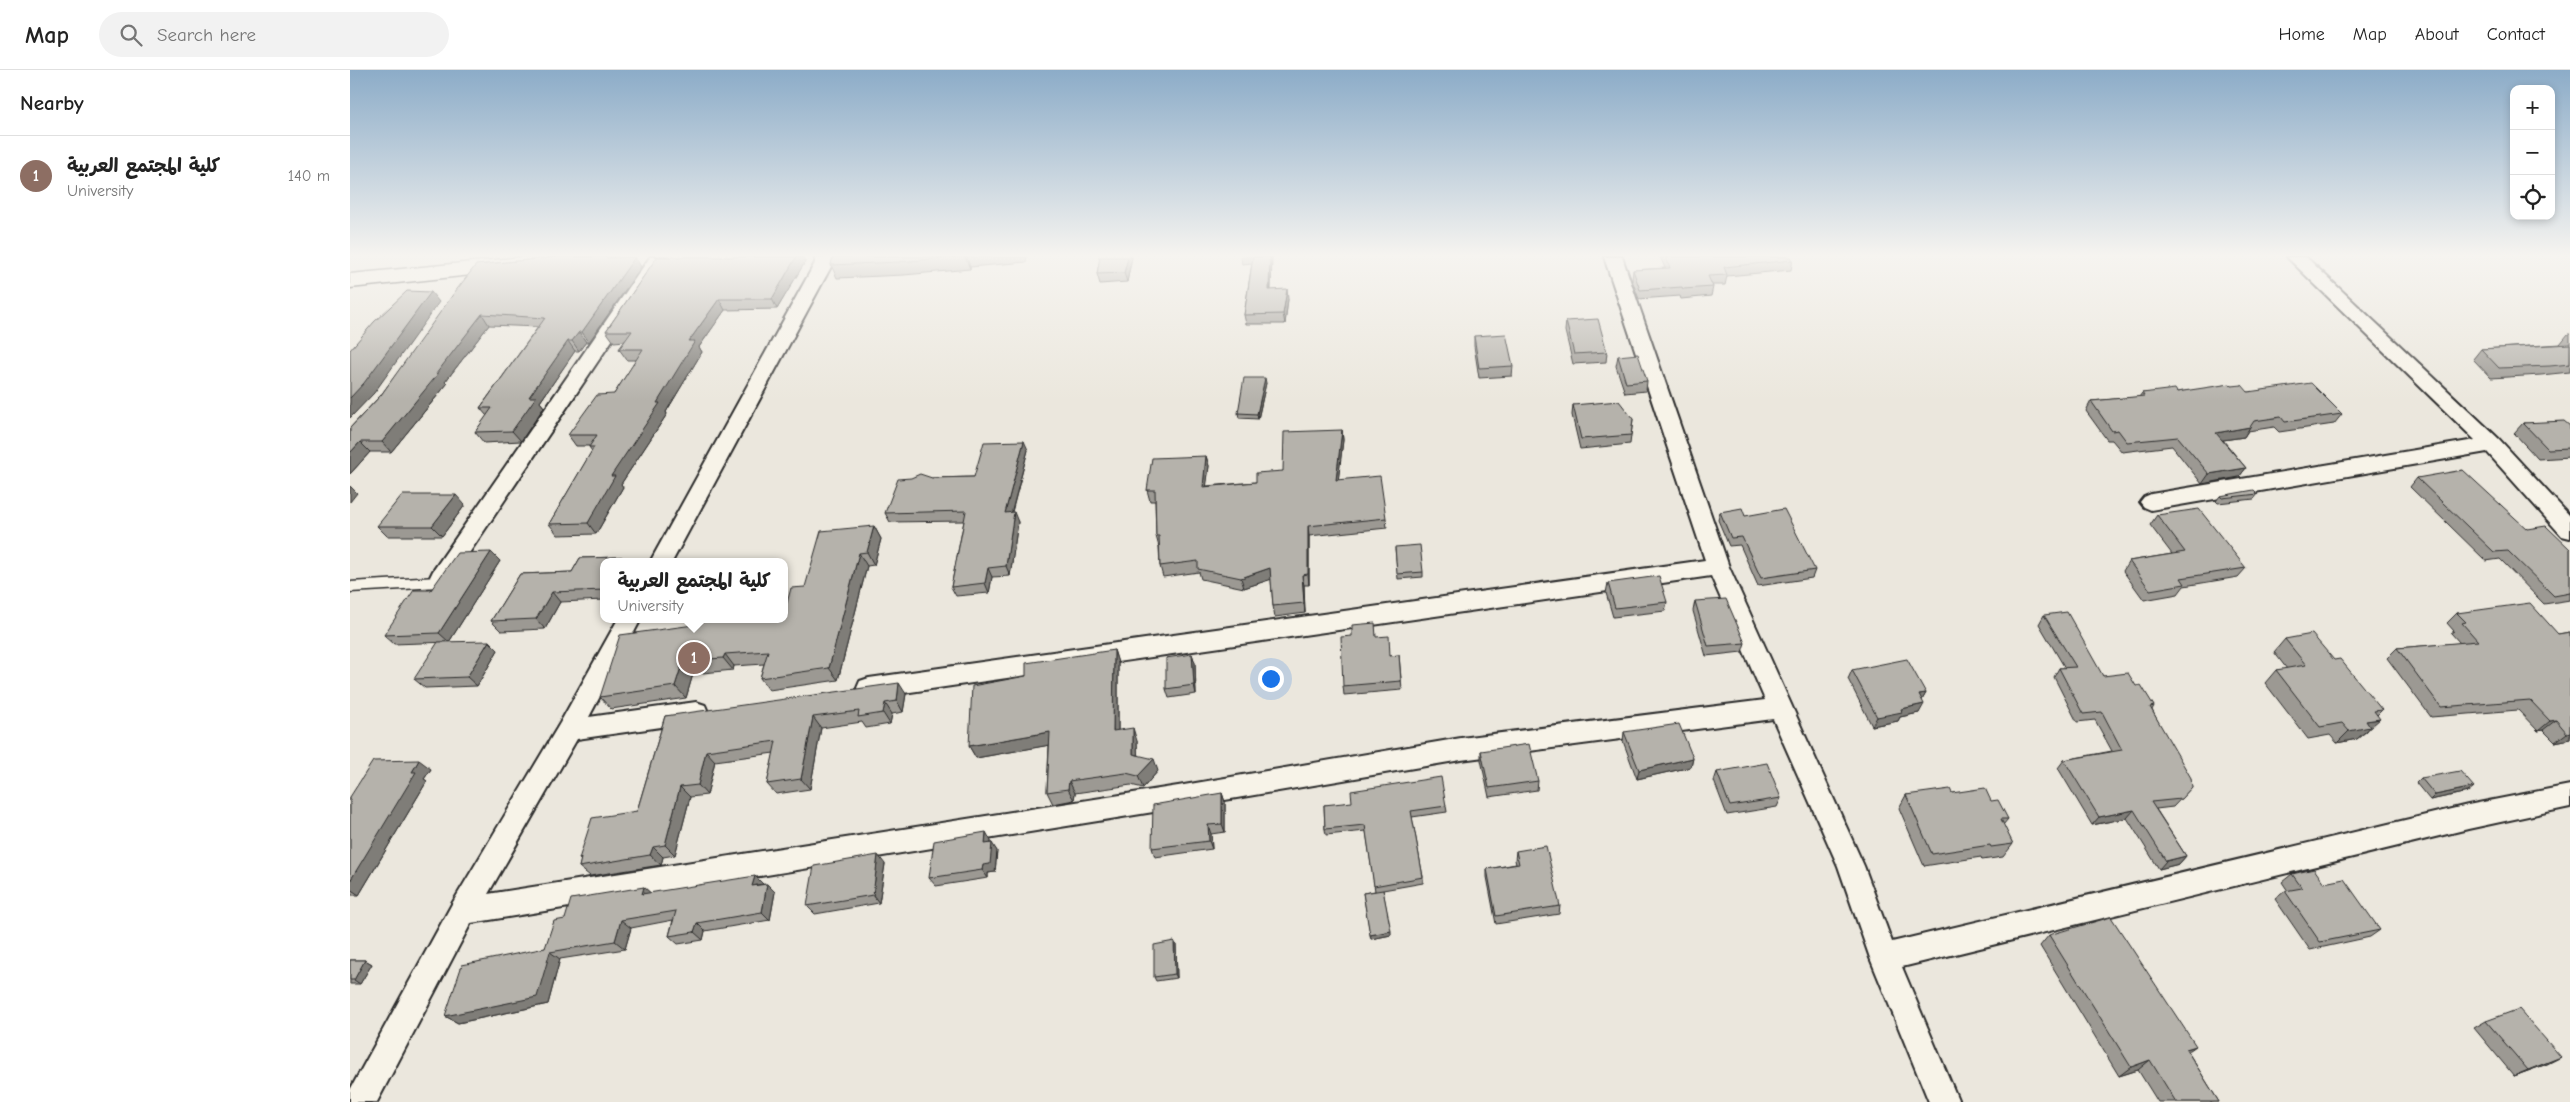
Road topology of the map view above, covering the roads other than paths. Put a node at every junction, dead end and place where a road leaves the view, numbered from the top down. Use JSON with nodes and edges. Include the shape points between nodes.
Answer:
{"nodes":[{"id":1,"x":626,"y":305,"type":"edge"},
{"id":2,"x":801,"y":305,"type":"edge"},
{"id":3,"x":1629,"y":305,"type":"edge"},
{"id":4,"x":2346,"y":305,"type":"edge"},
{"id":5,"x":2492,"y":444,"type":"junction"},
{"id":6,"x":2151,"y":502,"type":"dead end"},
{"id":7,"x":2570,"y":530,"type":"edge"},
{"id":8,"x":663,"y":558,"type":"edge"},
{"id":9,"x":1718,"y":567,"type":"junction"},
{"id":10,"x":438,"y":582,"type":"joint"},
{"id":11,"x":350,"y":587,"type":"edge"},
{"id":12,"x":628,"y":623,"type":"edge"},
{"id":13,"x":844,"y":691,"type":"edge"},
{"id":14,"x":1782,"y":708,"type":"junction"},
{"id":15,"x":716,"y":709,"type":"edge"},
{"id":16,"x":569,"y":730,"type":"junction"},
{"id":17,"x":2570,"y":796,"type":"edge"},
{"id":18,"x":463,"y":911,"type":"junction"},
{"id":19,"x":1884,"y":958,"type":"junction"},
{"id":20,"x":360,"y":1102,"type":"edge"},
{"id":21,"x":1944,"y":1102,"type":"edge"}],
"edges":[{"from":1,"to":10,"type":"street"},
{"from":2,"to":8,"type":"street"},
{"from":3,"to":9,"type":"street"},
{"from":4,"to":5,"type":"street"},
{"from":5,"to":6,"type":"street"},
{"from":5,"to":7,"type":"street"},
{"from":9,"to":13,"type":"street"},
{"from":9,"to":14,"type":"street"},
{"from":10,"to":11,"type":"lane"},
{"from":12,"to":16,"type":"street"},
{"from":14,"to":18,"type":"street","via":[[1461,749]]},
{"from":14,"to":19,"type":"street","via":[[1851,866]]},
{"from":15,"to":16,"type":"street"},
{"from":16,"to":18,"type":"street"},
{"from":17,"to":19,"type":"street","via":[[2468,816]]},
{"from":18,"to":20,"type":"street"},
{"from":19,"to":21,"type":"street"}]}
